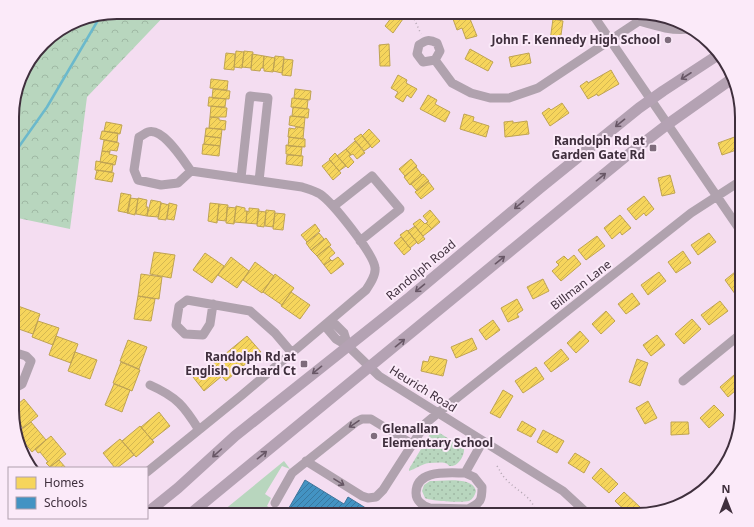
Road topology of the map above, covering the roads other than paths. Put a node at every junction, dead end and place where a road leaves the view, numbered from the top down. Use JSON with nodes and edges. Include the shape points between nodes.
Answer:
{"nodes":[{"id":1,"x":596,"y":19,"type":"edge"},
{"id":2,"x":634,"y":19,"type":"edge"},
{"id":3,"x":646,"y":19,"type":"edge"},
{"id":4,"x":681,"y":30,"type":"edge"},
{"id":5,"x":609,"y":40,"type":"junction"},
{"id":6,"x":715,"y":57,"type":"edge"},
{"id":7,"x":435,"y":60,"type":"junction"},
{"id":8,"x":729,"y":81,"type":"edge"},
{"id":9,"x":651,"y":99,"type":"junction"},
{"id":10,"x":668,"y":124,"type":"junction"},
{"id":11,"x":191,"y":172,"type":"junction"},
{"id":12,"x":241,"y":178,"type":"junction"},
{"id":13,"x":259,"y":181,"type":"junction"},
{"id":14,"x":735,"y":184,"type":"edge"},
{"id":15,"x":716,"y":196,"type":"junction"},
{"id":16,"x":334,"y":206,"type":"junction"},
{"id":17,"x":735,"y":223,"type":"edge"},
{"id":18,"x":360,"y":241,"type":"junction"},
{"id":19,"x":213,"y":304,"type":"junction"},
{"id":20,"x":328,"y":323,"type":"junction"},
{"id":21,"x":735,"y":339,"type":"edge"},
{"id":22,"x":348,"y":346,"type":"junction"},
{"id":23,"x":292,"y":353,"type":"junction"},
{"id":24,"x":19,"y":354,"type":"edge"},
{"id":25,"x":370,"y":367,"type":"junction"},
{"id":26,"x":683,"y":381,"type":"dead end"},
{"id":27,"x":150,"y":385,"type":"dead end"},
{"id":28,"x":19,"y":386,"type":"edge"},
{"id":29,"x":438,"y":413,"type":"junction"},
{"id":30,"x":199,"y":430,"type":"junction"},
{"id":31,"x":484,"y":441,"type":"junction"},
{"id":32,"x":412,"y":444,"type":"junction"},
{"id":33,"x":306,"y":461,"type":"junction"},
{"id":34,"x":148,"y":471,"type":"edge"},
{"id":35,"x":465,"y":473,"type":"junction"},
{"id":36,"x":275,"y":503,"type":"dead end"},
{"id":37,"x":153,"y":508,"type":"edge"},
{"id":38,"x":198,"y":508,"type":"edge"},
{"id":39,"x":430,"y":508,"type":"edge"},
{"id":40,"x":470,"y":508,"type":"edge"},
{"id":41,"x":581,"y":508,"type":"edge"}],
"edges":[{"from":1,"to":5,"type":"street"},
{"from":2,"to":5,"type":"street"},
{"from":3,"to":4,"type":"street","via":[[668,29]]},
{"from":5,"to":7,"type":"street","via":[[538,88],[509,98],[490,98],[471,93],[452,82]]},
{"from":5,"to":9,"type":"street"},
{"from":6,"to":9,"type":"main road","name":"Randolph Road","one_way":true},
{"from":7,"to":7,"type":"street","via":[[440,51],[437,43],[425,40],[419,45],[417,54],[423,62]]},
{"from":8,"to":10,"type":"main road"},
{"from":9,"to":10,"type":"street"},
{"from":9,"to":22,"type":"main road","name":"Randolph Road","one_way":true},
{"from":10,"to":15,"type":"street"},
{"from":25,"to":10,"type":"main road","one_way":true},
{"from":11,"to":11,"type":"street","via":[[178,183],[161,184],[138,180],[134,170],[139,137],[148,132],[165,137]]},
{"from":11,"to":12,"type":"street"},
{"from":12,"to":13,"type":"street"},
{"from":12,"to":13,"type":"street","via":[[250,96],[268,98]]},
{"from":13,"to":16,"type":"street","via":[[302,187],[320,194]]},
{"from":14,"to":15,"type":"street","name":"Billman Lane"},
{"from":15,"to":17,"type":"street"},
{"from":15,"to":29,"type":"street","name":"Billman Lane"},
{"from":16,"to":18,"type":"street"},
{"from":16,"to":18,"type":"street","via":[[372,176],[400,209]]},
{"from":18,"to":20,"type":"street","via":[[372,257],[376,269],[371,282],[366,290]]},
{"from":19,"to":19,"type":"street","via":[[187,300],[179,306],[176,325],[185,334],[203,335],[210,324]]},
{"from":19,"to":23,"type":"street","via":[[250,311],[275,333]]},
{"from":20,"to":22,"type":"street","via":[[344,333]]},
{"from":20,"to":23,"type":"street"},
{"from":21,"to":26,"type":"street"},
{"from":22,"to":25,"type":"street","name":"Heurich Road"},
{"from":22,"to":37,"type":"main road","name":"Randolph Road","one_way":true,"via":[[235,436]]},
{"from":23,"to":30,"type":"street"},
{"from":24,"to":28,"type":"street","via":[[31,361]]},
{"from":25,"to":29,"type":"street","name":"Heurich Road","via":[[379,376]]},
{"from":38,"to":25,"type":"main road","one_way":true},
{"from":27,"to":30,"type":"street","via":[[168,393],[187,409]]},
{"from":29,"to":31,"type":"street","name":"Heurich Road"},
{"from":29,"to":32,"type":"street","name":"Billman Lane","via":[[426,423]]},
{"from":30,"to":34,"type":"street"},
{"from":31,"to":35,"type":"street"},
{"from":31,"to":41,"type":"street","name":"Heurich Road","via":[[563,491]]},
{"from":32,"to":33,"type":"street","one_way":true,"via":[[371,419],[362,419]]},
{"from":33,"to":32,"type":"street","name":"Billman Lane","one_way":true,"via":[[362,496],[373,498],[383,490]]},
{"from":33,"to":36,"type":"street","via":[[292,473]]},
{"from":35,"to":39,"type":"street","via":[[436,474],[420,480],[416,496],[425,507]]},
{"from":35,"to":40,"type":"street","via":[[474,477],[482,487],[482,498]]}]}
